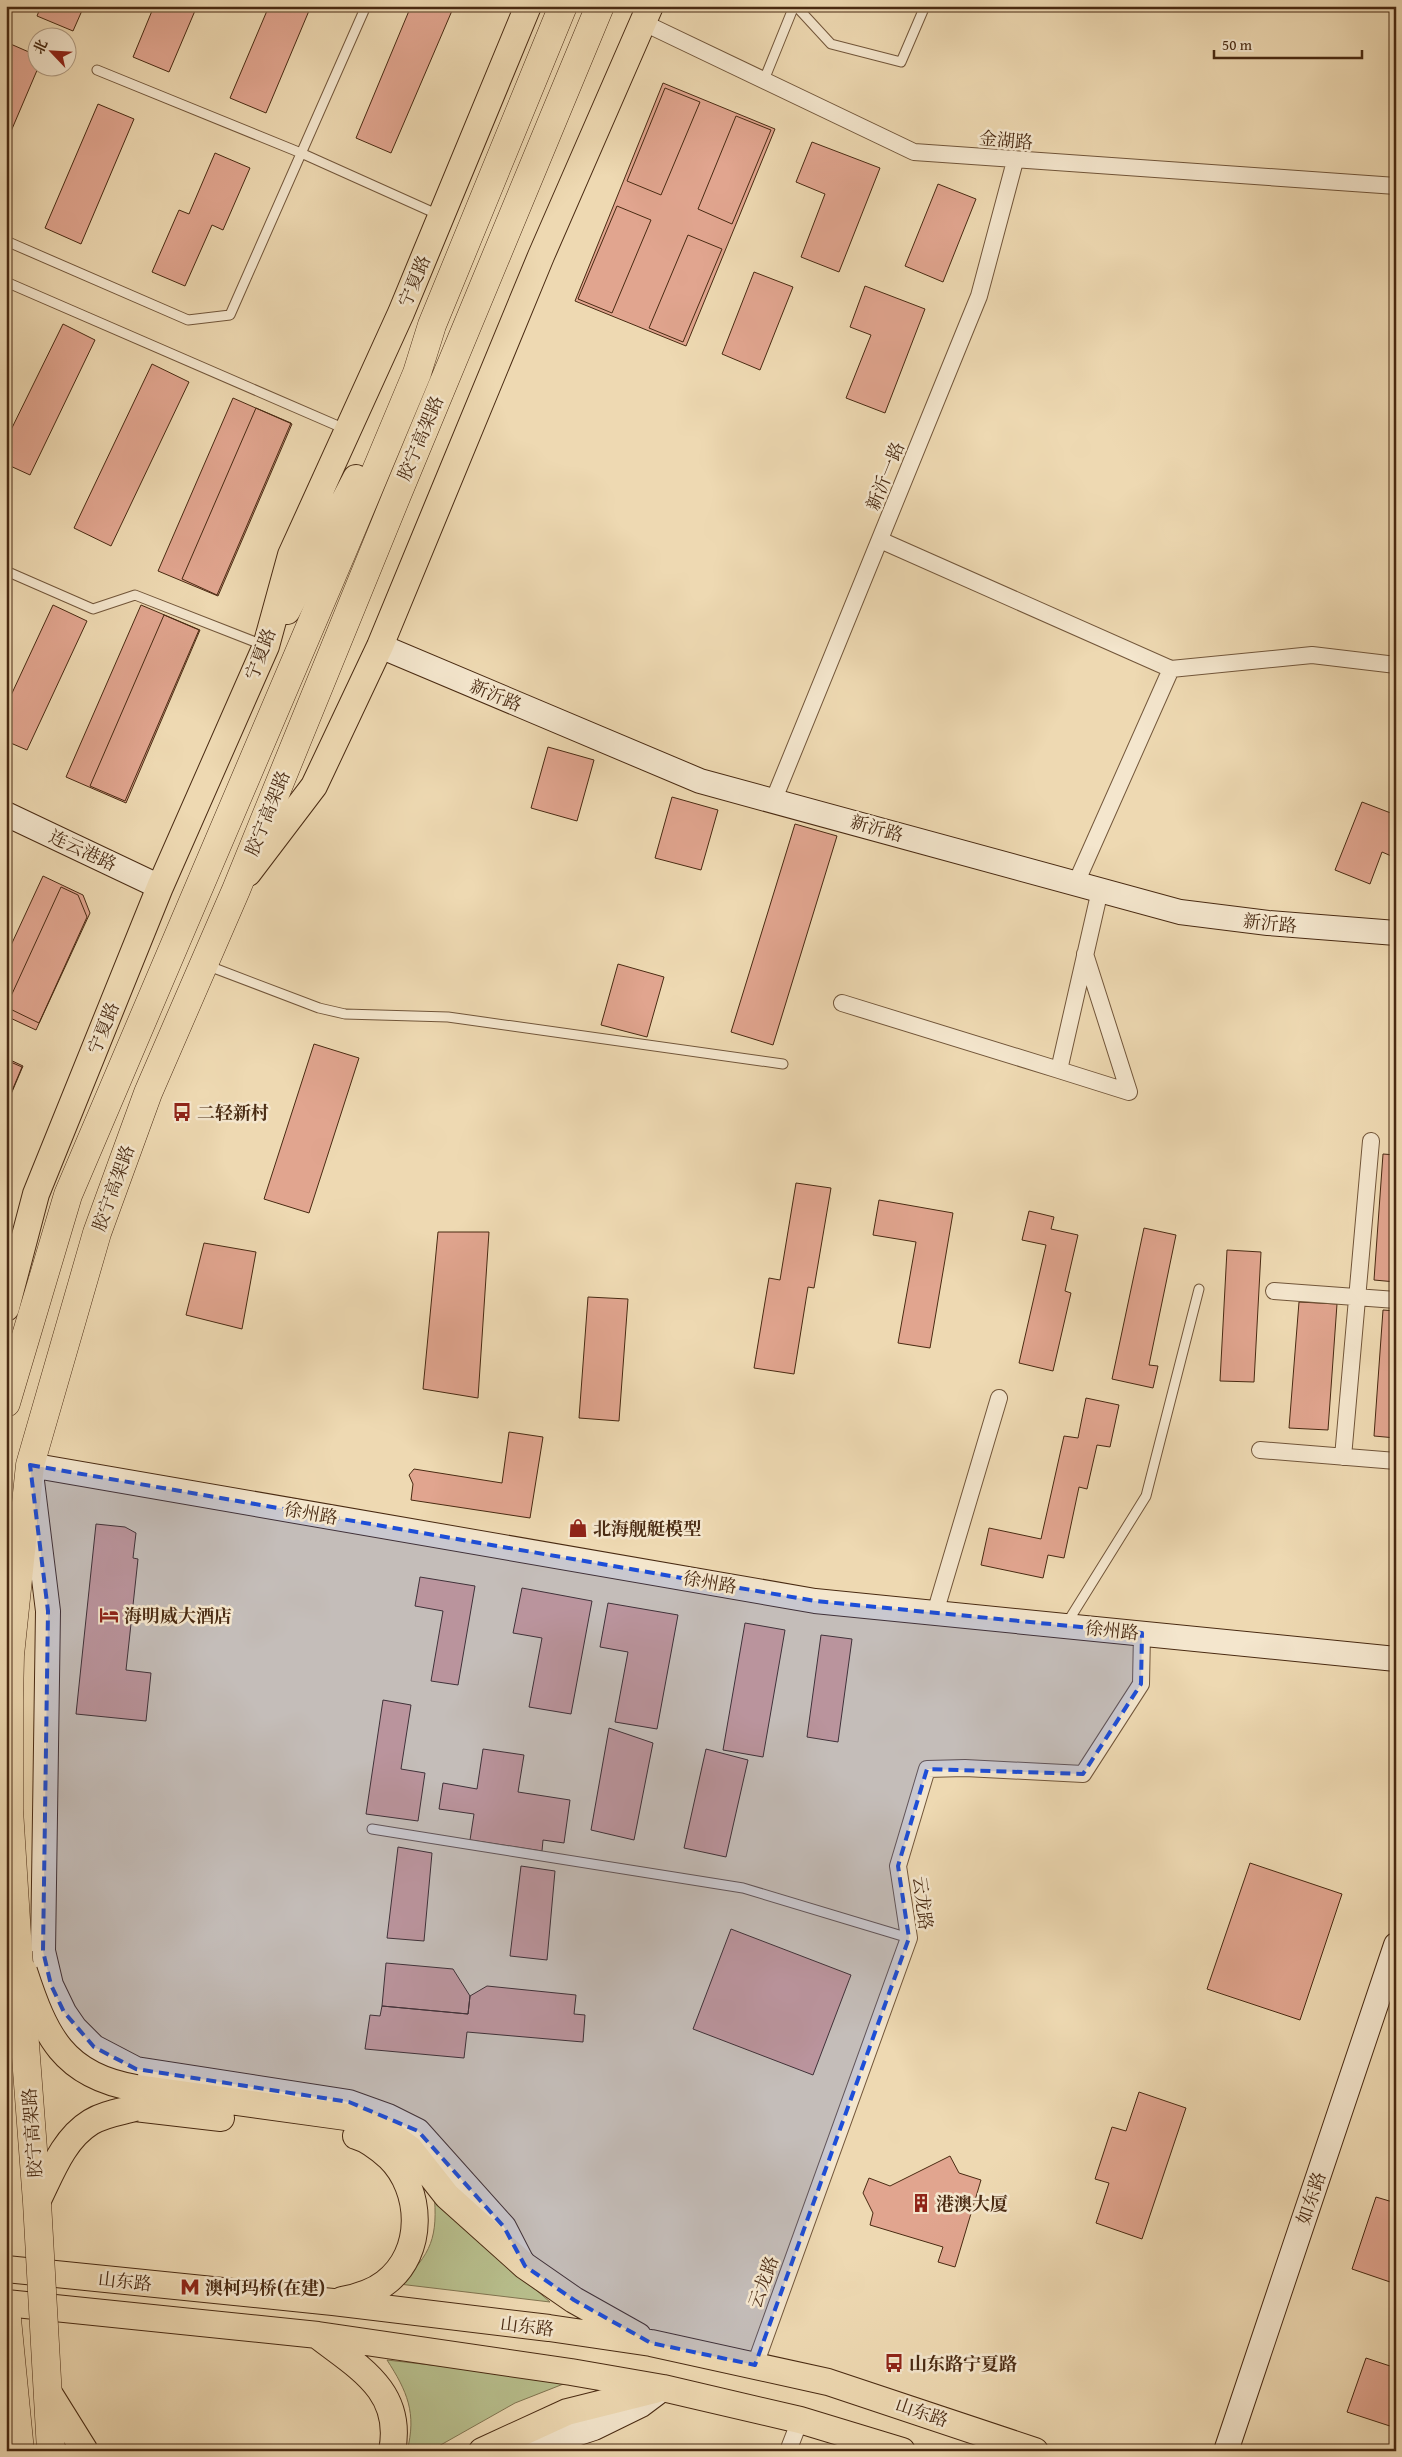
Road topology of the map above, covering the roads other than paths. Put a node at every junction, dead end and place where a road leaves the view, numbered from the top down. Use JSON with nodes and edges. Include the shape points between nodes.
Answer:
{"nodes":[{"id":1,"x":366,"y":6,"type":"edge"},
{"id":2,"x":528,"y":6,"type":"edge"},
{"id":3,"x":564,"y":6,"type":"edge"},
{"id":4,"x":600,"y":6,"type":"edge"},
{"id":5,"x":795,"y":6,"type":"edge"},
{"id":6,"x":926,"y":6,"type":"edge"},
{"id":7,"x":646,"y":14,"type":"edge"},
{"id":8,"x":97,"y":70,"type":"dead end"},
{"id":9,"x":764,"y":80,"type":"junction"},
{"id":10,"x":301,"y":153,"type":"junction"},
{"id":11,"x":1015,"y":161,"type":"junction"},
{"id":12,"x":1396,"y":186,"type":"edge"},
{"id":13,"x":441,"y":216,"type":"junction"},
{"id":14,"x":6,"y":241,"type":"edge"},
{"id":15,"x":6,"y":282,"type":"edge"},
{"id":16,"x":432,"y":325,"type":"junction"},
{"id":17,"x":348,"y":430,"type":"junction"},
{"id":18,"x":356,"y":478,"type":"joint"},
{"id":19,"x":880,"y":540,"type":"junction"},
{"id":20,"x":6,"y":571,"type":"edge"},
{"id":21,"x":266,"y":646,"type":"junction"},
{"id":22,"x":380,"y":646,"type":"junction"},
{"id":23,"x":1396,"y":665,"type":"edge"},
{"id":24,"x":1171,"y":668,"type":"junction"},
{"id":25,"x":774,"y":799,"type":"junction"},
{"id":26,"x":6,"y":814,"type":"edge"},
{"id":27,"x":1076,"y":883,"type":"junction"},
{"id":28,"x":160,"y":886,"type":"junction"},
{"id":29,"x":236,"y":890,"type":"junction"},
{"id":30,"x":1100,"y":890,"type":"junction"},
{"id":31,"x":1396,"y":934,"type":"edge"},
{"id":32,"x":1085,"y":954,"type":"junction"},
{"id":33,"x":203,"y":964,"type":"junction"},
{"id":34,"x":842,"y":1002,"type":"dead end"},
{"id":35,"x":783,"y":1064,"type":"dead end"},
{"id":36,"x":1059,"y":1070,"type":"junction"},
{"id":37,"x":1371,"y":1141,"type":"dead end"},
{"id":38,"x":1199,"y":1289,"type":"dead end"},
{"id":39,"x":1274,"y":1291,"type":"dead end"},
{"id":40,"x":1358,"y":1297,"type":"junction"},
{"id":41,"x":1396,"y":1300,"type":"edge"},
{"id":42,"x":6,"y":1308,"type":"edge"},
{"id":43,"x":999,"y":1398,"type":"dead end"},
{"id":44,"x":6,"y":1403,"type":"edge"},
{"id":45,"x":1260,"y":1450,"type":"dead end"},
{"id":46,"x":1343,"y":1457,"type":"junction"},
{"id":47,"x":1396,"y":1461,"type":"edge"},
{"id":48,"x":30,"y":1465,"type":"junction"},
{"id":49,"x":935,"y":1613,"type":"junction"},
{"id":50,"x":1066,"y":1626,"type":"junction"},
{"id":51,"x":1142,"y":1633,"type":"junction"},
{"id":52,"x":1396,"y":1659,"type":"edge"},
{"id":53,"x":372,"y":1829,"type":"dead end"},
{"id":54,"x":909,"y":1938,"type":"junction"},
{"id":55,"x":1396,"y":1945,"type":"edge"},
{"id":56,"x":18,"y":1952,"type":"junction"},
{"id":57,"x":51,"y":1984,"type":"junction"},
{"id":58,"x":6,"y":2002,"type":"edge"},
{"id":59,"x":135,"y":2098,"type":"junction"},
{"id":60,"x":37,"y":2202,"type":"junction"},
{"id":61,"x":524,"y":2266,"type":"junction"},
{"id":62,"x":6,"y":2269,"type":"edge"},
{"id":63,"x":333,"y":2302,"type":"junction"},
{"id":64,"x":6,"y":2303,"type":"edge"},
{"id":65,"x":6,"y":2309,"type":"edge"},
{"id":66,"x":318,"y":2335,"type":"junction"},
{"id":67,"x":651,"y":2343,"type":"junction"},
{"id":68,"x":754,"y":2365,"type":"junction"},
{"id":69,"x":664,"y":2388,"type":"junction"},
{"id":70,"x":47,"y":2390,"type":"junction"},
{"id":71,"x":800,"y":2420,"type":"junction"},
{"id":72,"x":20,"y":2451,"type":"edge"},
{"id":73,"x":51,"y":2451,"type":"edge"},
{"id":74,"x":85,"y":2451,"type":"edge"},
{"id":75,"x":392,"y":2451,"type":"edge"},
{"id":76,"x":482,"y":2451,"type":"edge"},
{"id":77,"x":524,"y":2451,"type":"edge"},
{"id":78,"x":788,"y":2451,"type":"edge"},
{"id":79,"x":902,"y":2451,"type":"edge"},
{"id":80,"x":1035,"y":2451,"type":"edge"},
{"id":81,"x":1226,"y":2451,"type":"edge"}],
"edges":[{"from":1,"to":10,"type":"lane"},
{"from":2,"to":13,"type":"main road","name":"宁夏路"},
{"from":3,"to":16,"type":"highway","name":"胶宁高架路"},
{"from":4,"to":29,"type":"highway","name":"胶宁高架路"},
{"from":5,"to":6,"type":"lane","via":[[831,44],[901,62]]},
{"from":5,"to":9,"type":"lane"},
{"from":7,"to":9,"type":"street","name":"金湖路"},
{"from":7,"to":22,"type":"main road","via":[[541,256]]},
{"from":8,"to":10,"type":"lane"},
{"from":9,"to":11,"type":"street","name":"金湖路","via":[[914,152]]},
{"from":10,"to":13,"type":"lane"},
{"from":10,"to":14,"type":"lane","via":[[230,315],[188,320]]},
{"from":11,"to":12,"type":"street","name":"金湖路"},
{"from":11,"to":19,"type":"street","name":"新沂一路","via":[[979,296]]},
{"from":13,"to":17,"type":"main road","name":"宁夏路"},
{"from":15,"to":17,"type":"lane"},
{"from":16,"to":18,"type":"highway","via":[[399,376]]},
{"from":16,"to":44,"type":"highway","name":"胶宁高架路","via":[[417,373],[68,1195]]},
{"from":17,"to":21,"type":"main road","name":"宁夏路","via":[[291,556]]},
{"from":18,"to":21,"type":"main road"},
{"from":19,"to":24,"type":"street"},
{"from":19,"to":25,"type":"street","name":"新沂一路"},
{"from":20,"to":21,"type":"lane","via":[[93,609],[135,596]]},
{"from":21,"to":28,"type":"main road","name":"宁夏路"},
{"from":22,"to":25,"type":"street","name":"新沂路","via":[[700,781]]},
{"from":22,"to":29,"type":"main road","via":[[314,786]]},
{"from":23,"to":24,"type":"street","via":[[1312,655]]},
{"from":24,"to":27,"type":"street"},
{"from":25,"to":27,"type":"street","name":"新沂路"},
{"from":26,"to":28,"type":"street","name":"连云港路"},
{"from":27,"to":30,"type":"street","name":"新沂路"},
{"from":28,"to":42,"type":"main road","name":"宁夏路","via":[[36,1194]]},
{"from":29,"to":33,"type":"highway","name":"胶宁高架路"},
{"from":30,"to":31,"type":"street","name":"新沂路","via":[[1180,912]]},
{"from":30,"to":32,"type":"street"},
{"from":32,"to":36,"type":"street"},
{"from":32,"to":36,"type":"street","via":[[1129,1092]]},
{"from":33,"to":35,"type":"lane","via":[[319,1008],[345,1014],[448,1017]]},
{"from":33,"to":48,"type":"highway","name":"胶宁高架路","via":[[148,1093],[97,1233]]},
{"from":34,"to":36,"type":"street"},
{"from":37,"to":40,"type":"street"},
{"from":38,"to":50,"type":"lane","via":[[1146,1496]]},
{"from":39,"to":40,"type":"street"},
{"from":40,"to":41,"type":"street"},
{"from":40,"to":46,"type":"street"},
{"from":43,"to":49,"type":"street"},
{"from":45,"to":46,"type":"street"},
{"from":46,"to":47,"type":"street"},
{"from":48,"to":49,"type":"street","name":"徐州路","via":[[815,1600]]},
{"from":48,"to":56,"type":"highway","name":"胶宁高架路","via":[[10,1673],[9,1810]]},
{"from":48,"to":57,"type":"street","via":[[48,1611],[43,1951]]},
{"from":49,"to":50,"type":"street","name":"徐州路"},
{"from":50,"to":51,"type":"street","name":"徐州路"},
{"from":51,"to":52,"type":"street","name":"徐州路"},
{"from":51,"to":54,"type":"street","name":"云龙路","via":[[1141,1684],[1082,1774],[926,1768],[898,1866]]},
{"from":53,"to":54,"type":"lane","via":[[742,1888]]},
{"from":54,"to":68,"type":"street","name":"云龙路"},
{"from":55,"to":81,"type":"street","name":"如东路"},
{"from":56,"to":59,"type":"main road","bridge":true,"via":[[45,2028],[65,2054],[80,2068]]},
{"from":56,"to":60,"type":"highway","name":"胶宁高架路","bridge":true},
{"from":57,"to":58,"type":"street"},
{"from":57,"to":61,"type":"street","via":[[64,2012],[94,2047],[136,2069],[349,2102],[418,2131],[504,2227]]},
{"from":59,"to":60,"type":"main road","bridge":true,"via":[[77,2133],[62,2153]]},
{"from":59,"to":61,"type":"main road","via":[[353,2118],[382,2129],[410,2149],[446,2196]]},
{"from":59,"to":63,"type":"main road","via":[[361,2137],[399,2166],[414,2206],[416,2226],[412,2245],[386,2283],[363,2296]]},
{"from":60,"to":70,"type":"highway","name":"胶宁高架路","bridge":true},
{"from":61,"to":67,"type":"main road","via":[[574,2300]]},
{"from":62,"to":63,"type":"main road","name":"山东路"},
{"from":63,"to":67,"type":"main road","name":"山东路"},
{"from":64,"to":66,"type":"main road","name":"山东路"},
{"from":65,"to":72,"type":"highway"},
{"from":66,"to":69,"type":"main road","name":"山东路"},
{"from":66,"to":75,"type":"main road","via":[[382,2390],[392,2416]]},
{"from":67,"to":68,"type":"main road","name":"山东路"},
{"from":68,"to":80,"type":"main road","name":"山东路","via":[[828,2382]]},
{"from":69,"to":71,"type":"main road","name":"山东路"},
{"from":69,"to":76,"type":"main road","via":[[568,2412]]},
{"from":69,"to":77,"type":"street","via":[[594,2428]]},
{"from":70,"to":73,"type":"highway","name":"胶宁高架路","bridge":true},
{"from":70,"to":74,"type":"main road","bridge":true},
{"from":71,"to":78,"type":"street"},
{"from":71,"to":79,"type":"main road","name":"山东路"}]}
